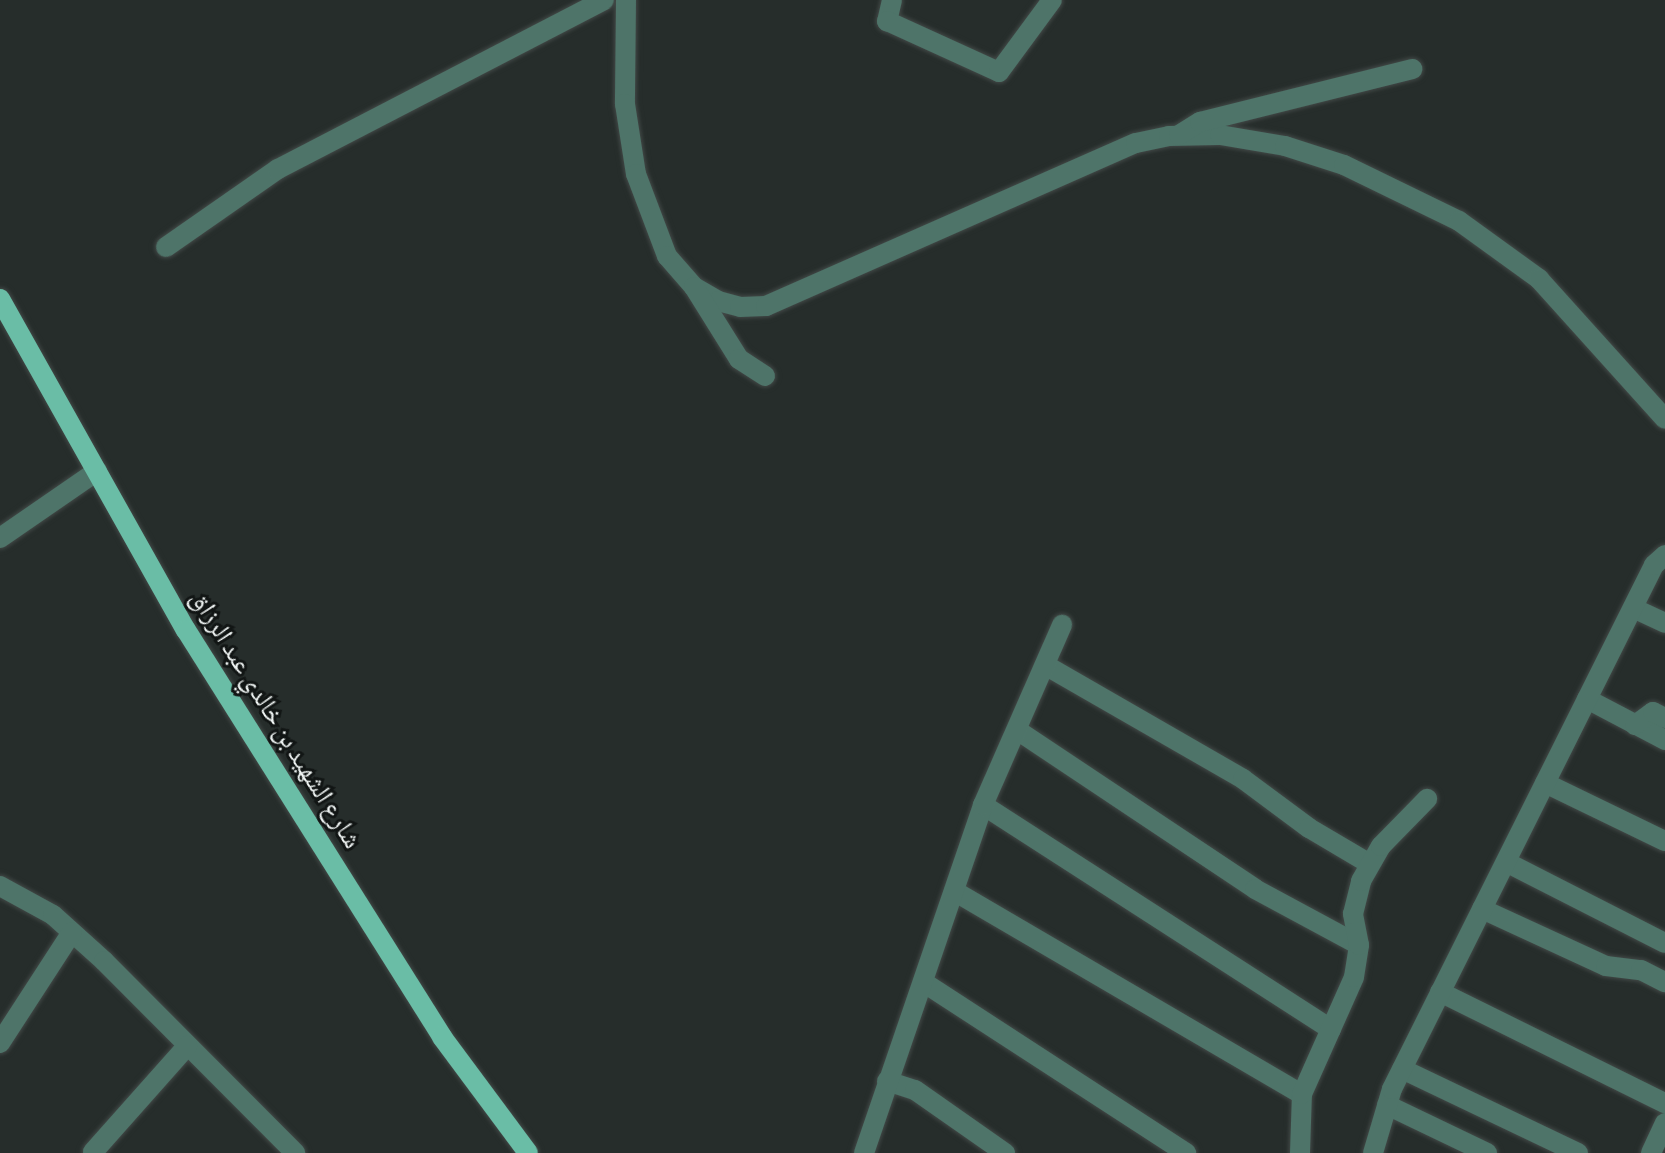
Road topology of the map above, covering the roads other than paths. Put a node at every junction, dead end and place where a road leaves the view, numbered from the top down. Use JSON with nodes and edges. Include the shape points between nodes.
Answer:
{"nodes":[{"id":1,"x":604,"y":0,"type":"edge"},
{"id":2,"x":626,"y":0,"type":"edge"},
{"id":3,"x":892,"y":0,"type":"edge"},
{"id":4,"x":1052,"y":0,"type":"edge"},
{"id":5,"x":1413,"y":69,"type":"dead end"},
{"id":6,"x":1177,"y":136,"type":"junction"},
{"id":7,"x":166,"y":247,"type":"dead end"},
{"id":8,"x":694,"y":287,"type":"junction"},
{"id":9,"x":0,"y":299,"type":"edge"},
{"id":10,"x":765,"y":376,"type":"dead end"},
{"id":11,"x":1665,"y":419,"type":"edge"},
{"id":12,"x":97,"y":471,"type":"junction"},
{"id":13,"x":0,"y":538,"type":"edge"},
{"id":14,"x":1665,"y":555,"type":"edge"},
{"id":15,"x":1633,"y":608,"type":"junction"},
{"id":16,"x":1665,"y":623,"type":"edge"},
{"id":17,"x":1062,"y":625,"type":"dead end"},
{"id":18,"x":1045,"y":665,"type":"junction"},
{"id":19,"x":1587,"y":699,"type":"junction"},
{"id":20,"x":1665,"y":718,"type":"edge"},
{"id":21,"x":1635,"y":725,"type":"junction"},
{"id":22,"x":1017,"y":730,"type":"junction"},
{"id":23,"x":1665,"y":740,"type":"edge"},
{"id":24,"x":1545,"y":783,"type":"junction"},
{"id":25,"x":1427,"y":799,"type":"dead end"},
{"id":26,"x":983,"y":805,"type":"junction"},
{"id":27,"x":1665,"y":841,"type":"edge"},
{"id":28,"x":1506,"y":862,"type":"junction"},
{"id":29,"x":1370,"y":864,"type":"junction"},
{"id":30,"x":0,"y":886,"type":"edge"},
{"id":31,"x":954,"y":891,"type":"junction"},
{"id":32,"x":1482,"y":909,"type":"junction"},
{"id":33,"x":72,"y":932,"type":"junction"},
{"id":34,"x":1665,"y":943,"type":"edge"},
{"id":35,"x":1359,"y":945,"type":"junction"},
{"id":36,"x":1663,"y":976,"type":"edge"},
{"id":37,"x":923,"y":982,"type":"junction"},
{"id":38,"x":1440,"y":992,"type":"junction"},
{"id":39,"x":1331,"y":1029,"type":"junction"},
{"id":40,"x":0,"y":1043,"type":"edge"},
{"id":41,"x":187,"y":1046,"type":"junction"},
{"id":42,"x":1402,"y":1069,"type":"junction"},
{"id":43,"x":887,"y":1081,"type":"junction"},
{"id":44,"x":1302,"y":1094,"type":"junction"},
{"id":45,"x":1665,"y":1103,"type":"edge"},
{"id":46,"x":1387,"y":1105,"type":"junction"},
{"id":47,"x":1665,"y":1123,"type":"edge"},
{"id":48,"x":93,"y":1152,"type":"edge"},
{"id":49,"x":291,"y":1152,"type":"edge"},
{"id":50,"x":528,"y":1153,"type":"edge"},
{"id":51,"x":864,"y":1153,"type":"edge"},
{"id":52,"x":1005,"y":1153,"type":"edge"},
{"id":53,"x":1186,"y":1153,"type":"edge"},
{"id":54,"x":1300,"y":1153,"type":"edge"},
{"id":55,"x":1373,"y":1153,"type":"edge"},
{"id":56,"x":1487,"y":1153,"type":"edge"},
{"id":57,"x":1578,"y":1153,"type":"edge"},
{"id":58,"x":1651,"y":1153,"type":"edge"}],
"edges":[{"from":1,"to":7,"type":"street","via":[[278,169]]},
{"from":2,"to":8,"type":"street","via":[[625,104],[636,174],[667,256]]},
{"from":3,"to":4,"type":"street","via":[[887,21],[999,72]]},
{"from":5,"to":6,"type":"street","via":[[1200,122]]},
{"from":6,"to":8,"type":"street","via":[[1136,143],[766,306],[740,307]]},
{"from":6,"to":11,"type":"street","via":[[1220,135],[1285,146],[1344,165],[1459,221],[1539,279]]},
{"from":8,"to":10,"type":"street","via":[[739,359]]},
{"from":9,"to":12,"type":"main road","name":"شارع الشهيد بن خالدي عبد الرزاق"},
{"from":12,"to":13,"type":"street"},
{"from":12,"to":50,"type":"main road","name":"شارع الشهيد بن خالدي عبد الرزاق","via":[[186,630],[442,1037]]},
{"from":14,"to":15,"type":"street"},
{"from":15,"to":16,"type":"street"},
{"from":15,"to":19,"type":"street"},
{"from":17,"to":18,"type":"street"},
{"from":18,"to":22,"type":"street"},
{"from":18,"to":29,"type":"street","via":[[1243,779],[1309,828]]},
{"from":19,"to":21,"type":"street"},
{"from":19,"to":24,"type":"street"},
{"from":20,"to":21,"type":"street","via":[[1653,712]]},
{"from":21,"to":23,"type":"street"},
{"from":22,"to":26,"type":"street"},
{"from":22,"to":35,"type":"street","via":[[1255,889]]},
{"from":24,"to":27,"type":"street"},
{"from":24,"to":28,"type":"street"},
{"from":25,"to":29,"type":"street"},
{"from":26,"to":31,"type":"street"},
{"from":26,"to":39,"type":"street"},
{"from":28,"to":32,"type":"street"},
{"from":28,"to":34,"type":"street"},
{"from":29,"to":35,"type":"street","via":[[1353,914]]},
{"from":30,"to":33,"type":"street","via":[[15,890]]},
{"from":31,"to":37,"type":"street"},
{"from":31,"to":44,"type":"street"},
{"from":32,"to":36,"type":"street","via":[[1606,966]]},
{"from":32,"to":38,"type":"street"},
{"from":33,"to":40,"type":"street"},
{"from":33,"to":41,"type":"street"},
{"from":35,"to":39,"type":"street","via":[[1354,977]]},
{"from":37,"to":43,"type":"street"},
{"from":37,"to":53,"type":"street"},
{"from":38,"to":42,"type":"street"},
{"from":38,"to":45,"type":"street"},
{"from":39,"to":44,"type":"street"},
{"from":41,"to":48,"type":"street"},
{"from":41,"to":49,"type":"street"},
{"from":42,"to":46,"type":"street"},
{"from":42,"to":57,"type":"street"},
{"from":43,"to":51,"type":"street"},
{"from":43,"to":52,"type":"street","via":[[915,1090]]},
{"from":44,"to":54,"type":"street"},
{"from":46,"to":55,"type":"street"},
{"from":46,"to":56,"type":"street"},
{"from":47,"to":58,"type":"street"}]}
